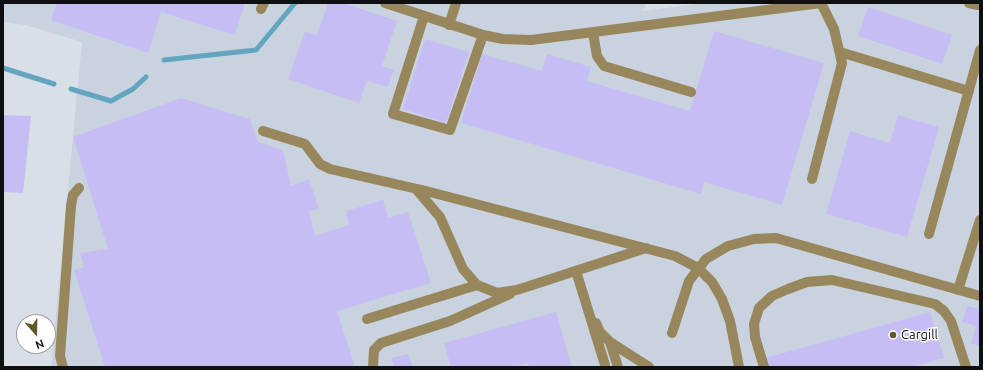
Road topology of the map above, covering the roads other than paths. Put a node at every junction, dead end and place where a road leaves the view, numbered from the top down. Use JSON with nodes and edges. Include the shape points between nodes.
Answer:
{"nodes":[{"id":1,"x":385,"y":3,"type":"edge"},
{"id":2,"x":456,"y":3,"type":"edge"},
{"id":3,"x":821,"y":3,"type":"edge"},
{"id":4,"x":424,"y":16,"type":"junction"},
{"id":5,"x":449,"y":25,"type":"junction"},
{"id":6,"x":593,"y":33,"type":"junction"},
{"id":7,"x":483,"y":35,"type":"junction"},
{"id":8,"x":980,"y":50,"type":"edge"},
{"id":9,"x":840,"y":52,"type":"junction"},
{"id":10,"x":969,"y":91,"type":"junction"},
{"id":11,"x":691,"y":92,"type":"dead end"},
{"id":12,"x":263,"y":131,"type":"dead end"},
{"id":13,"x":812,"y":179,"type":"dead end"},
{"id":14,"x":79,"y":188,"type":"dead end"},
{"id":15,"x":416,"y":189,"type":"junction"},
{"id":16,"x":980,"y":220,"type":"edge"},
{"id":17,"x":929,"y":234,"type":"dead end"},
{"id":18,"x":646,"y":248,"type":"junction"},
{"id":19,"x":698,"y":268,"type":"junction"},
{"id":20,"x":576,"y":271,"type":"junction"},
{"id":21,"x":477,"y":285,"type":"junction"},
{"id":22,"x":517,"y":290,"type":"junction"},
{"id":23,"x":958,"y":290,"type":"junction"},
{"id":24,"x":980,"y":296,"type":"edge"},
{"id":25,"x":588,"y":309,"type":"junction"},
{"id":26,"x":367,"y":319,"type":"dead end"},
{"id":27,"x":672,"y":333,"type":"dead end"},
{"id":28,"x":610,"y":342,"type":"junction"},
{"id":29,"x":604,"y":365,"type":"dead end"},
{"id":30,"x":63,"y":367,"type":"edge"},
{"id":31,"x":373,"y":367,"type":"edge"},
{"id":32,"x":618,"y":367,"type":"edge"},
{"id":33,"x":649,"y":367,"type":"edge"},
{"id":34,"x":739,"y":367,"type":"edge"},
{"id":35,"x":764,"y":367,"type":"edge"},
{"id":36,"x":966,"y":367,"type":"edge"}],
"edges":[{"from":1,"to":4,"type":"lane"},
{"from":2,"to":5,"type":"lane"},
{"from":3,"to":6,"type":"lane"},
{"from":3,"to":9,"type":"lane","via":[[834,29]]},
{"from":4,"to":5,"type":"lane"},
{"from":4,"to":7,"type":"lane","via":[[393,114],[450,130]]},
{"from":5,"to":7,"type":"lane"},
{"from":6,"to":7,"type":"lane","via":[[531,40]]},
{"from":6,"to":11,"type":"lane","via":[[597,56],[604,66]]},
{"from":8,"to":10,"type":"lane"},
{"from":9,"to":10,"type":"lane"},
{"from":9,"to":13,"type":"lane","via":[[842,63]]},
{"from":10,"to":17,"type":"lane"},
{"from":12,"to":15,"type":"lane","via":[[305,144],[320,164],[330,168]]},
{"from":14,"to":30,"type":"lane","via":[[73,195],[71,206],[60,356]]},
{"from":15,"to":18,"type":"lane"},
{"from":15,"to":21,"type":"lane","via":[[440,217],[463,269]]},
{"from":16,"to":23,"type":"lane"},
{"from":18,"to":19,"type":"lane","via":[[675,256]]},
{"from":18,"to":20,"type":"lane"},
{"from":19,"to":23,"type":"lane","via":[[706,259],[728,246],[754,239],[776,238]]},
{"from":19,"to":27,"type":"lane","via":[[689,281]]},
{"from":19,"to":34,"type":"lane","via":[[712,282],[722,299],[730,320]]},
{"from":20,"to":22,"type":"lane"},
{"from":20,"to":25,"type":"lane"},
{"from":21,"to":22,"type":"lane","via":[[497,293]]},
{"from":21,"to":26,"type":"lane"},
{"from":22,"to":31,"type":"lane","via":[[450,321],[381,343],[374,350]]},
{"from":23,"to":24,"type":"lane"},
{"from":25,"to":28,"type":"lane","via":[[600,332]]},
{"from":25,"to":29,"type":"lane"},
{"from":28,"to":32,"type":"lane"},
{"from":28,"to":33,"type":"lane"},
{"from":35,"to":36,"type":"lane","via":[[755,337],[754,324],[759,308],[772,296],[788,289],[807,282],[832,280],[935,304],[951,321]]}]}
